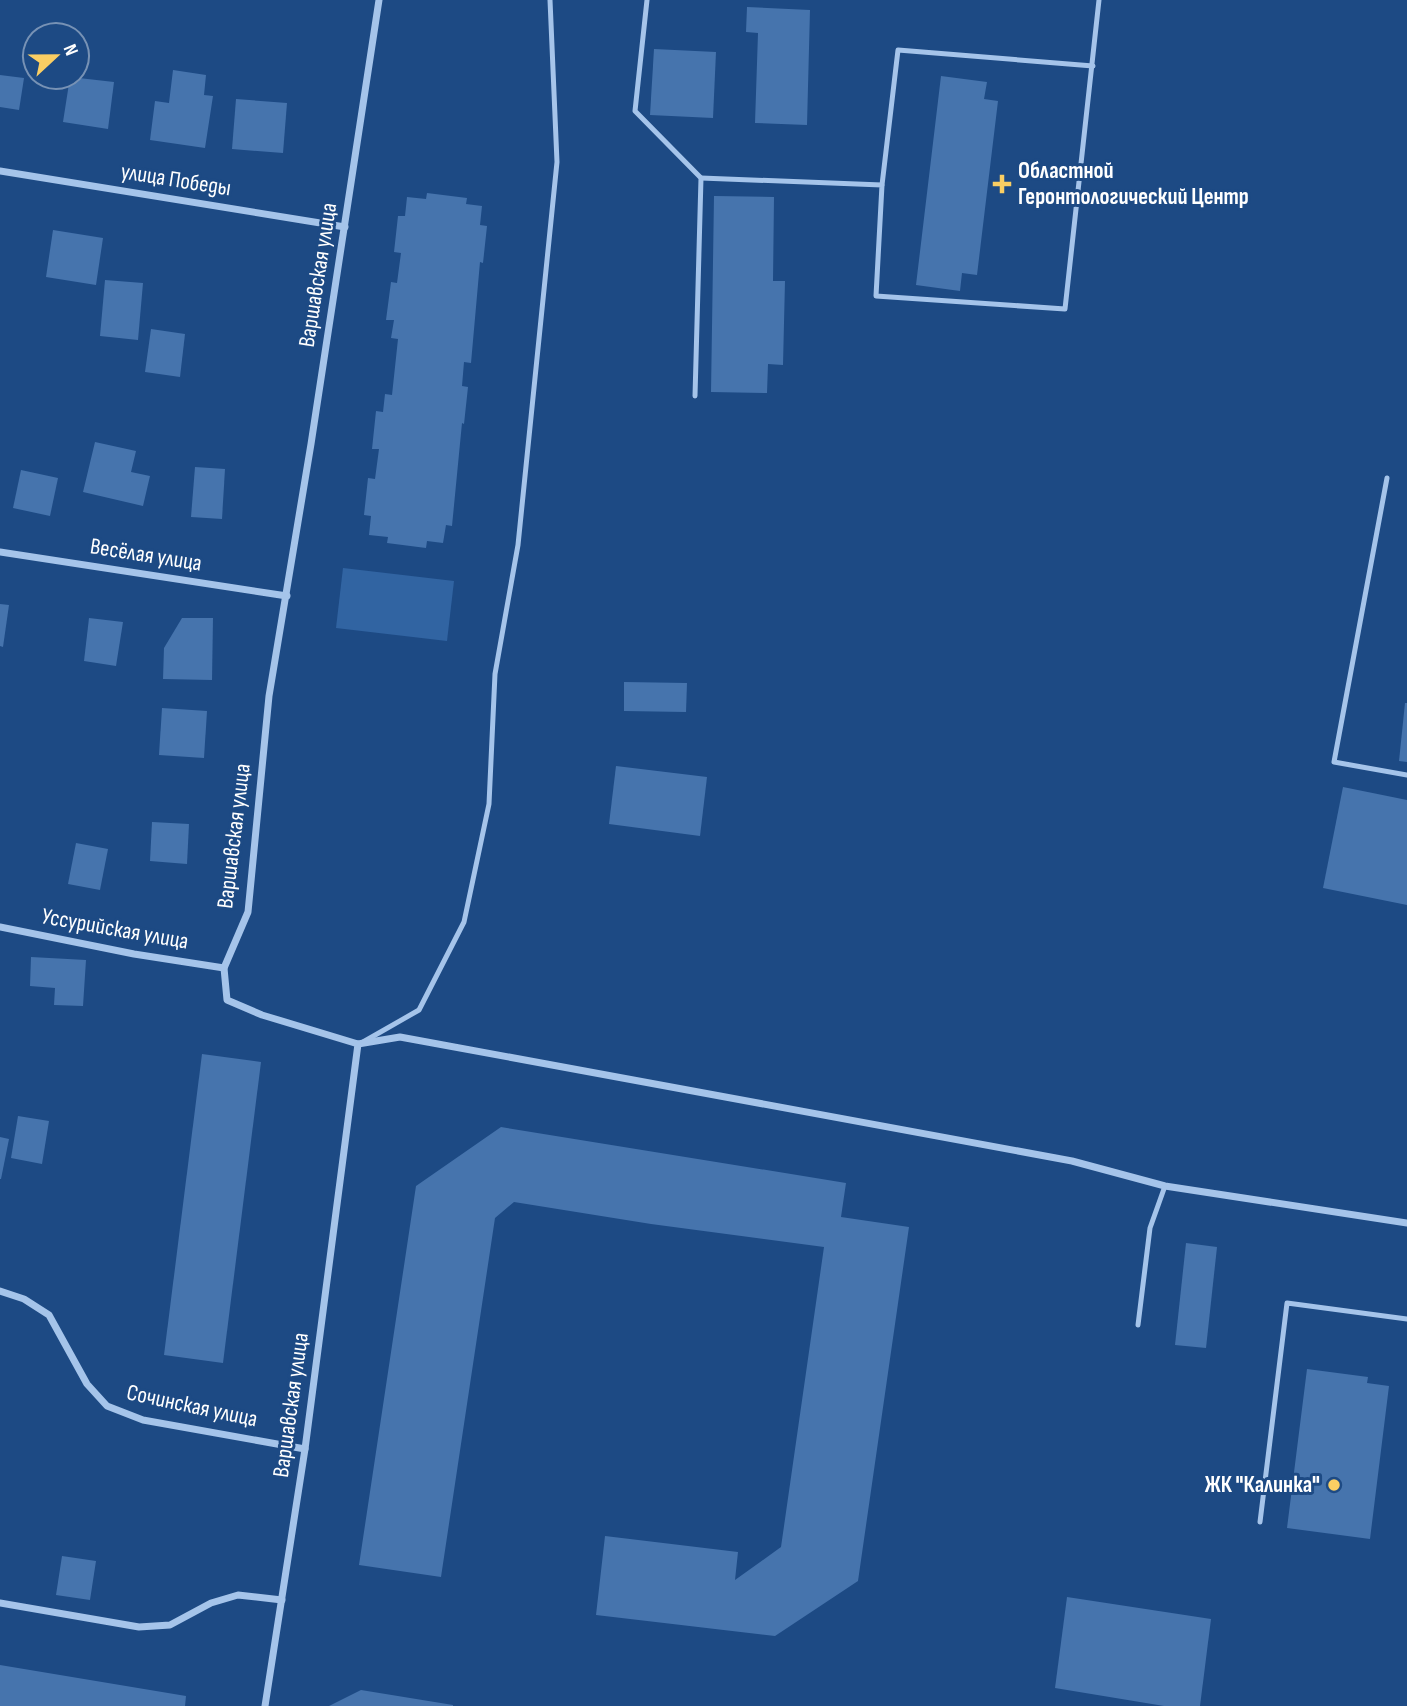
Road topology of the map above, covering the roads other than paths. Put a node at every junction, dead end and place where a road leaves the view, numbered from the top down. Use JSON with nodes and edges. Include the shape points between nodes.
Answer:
{"nodes":[{"id":1,"x":379,"y":0,"type":"edge"},
{"id":2,"x":550,"y":0,"type":"edge"},
{"id":3,"x":647,"y":0,"type":"edge"},
{"id":4,"x":1099,"y":0,"type":"edge"},
{"id":5,"x":1093,"y":66,"type":"junction"},
{"id":6,"x":0,"y":171,"type":"edge"},
{"id":7,"x":701,"y":178,"type":"junction"},
{"id":8,"x":882,"y":185,"type":"junction"},
{"id":9,"x":345,"y":227,"type":"junction"},
{"id":10,"x":695,"y":396,"type":"dead end"},
{"id":11,"x":1387,"y":478,"type":"dead end"},
{"id":12,"x":0,"y":552,"type":"edge"},
{"id":13,"x":287,"y":597,"type":"junction"},
{"id":14,"x":1407,"y":775,"type":"edge"},
{"id":15,"x":0,"y":927,"type":"edge"},
{"id":16,"x":224,"y":968,"type":"junction"},
{"id":17,"x":358,"y":1044,"type":"junction"},
{"id":18,"x":1165,"y":1186,"type":"junction"},
{"id":19,"x":1407,"y":1223,"type":"edge"},
{"id":20,"x":0,"y":1291,"type":"edge"},
{"id":21,"x":1407,"y":1319,"type":"edge"},
{"id":22,"x":1138,"y":1325,"type":"dead end"},
{"id":23,"x":305,"y":1449,"type":"junction"},
{"id":24,"x":1260,"y":1522,"type":"dead end"},
{"id":25,"x":282,"y":1600,"type":"junction"},
{"id":26,"x":0,"y":1603,"type":"edge"},
{"id":27,"x":265,"y":1706,"type":"edge"}],
"edges":[{"from":1,"to":9,"type":"street","name":"Варшавская улица"},
{"from":2,"to":17,"type":"lane","via":[[557,162],[518,545],[495,674],[489,804],[464,922],[419,1010]]},
{"from":3,"to":7,"type":"lane","via":[[635,111]]},
{"from":4,"to":5,"type":"lane"},
{"from":5,"to":8,"type":"lane","via":[[898,50]]},
{"from":5,"to":8,"type":"lane","via":[[1065,309],[876,296]]},
{"from":6,"to":9,"type":"street","name":"улица Победы"},
{"from":7,"to":8,"type":"lane"},
{"from":7,"to":10,"type":"lane"},
{"from":9,"to":13,"type":"street","name":"Варшавская улица"},
{"from":11,"to":14,"type":"lane","via":[[1334,762]]},
{"from":12,"to":13,"type":"street","name":"Весёлая улица"},
{"from":13,"to":16,"type":"street","name":"Варшавская улица","via":[[269,696],[248,912]]},
{"from":15,"to":16,"type":"street","name":"Уссурийская улица"},
{"from":16,"to":17,"type":"street","via":[[227,1000]]},
{"from":17,"to":18,"type":"street","via":[[400,1037],[1072,1161]]},
{"from":17,"to":23,"type":"street","name":"Варшавская улица"},
{"from":18,"to":19,"type":"street"},
{"from":18,"to":22,"type":"lane","via":[[1150,1228]]},
{"from":20,"to":23,"type":"street","name":"Сочинская улица","via":[[49,1315],[87,1384],[107,1406],[143,1420]]},
{"from":21,"to":24,"type":"lane","via":[[1287,1303]]},
{"from":23,"to":25,"type":"street","name":"Варшавская улица"},
{"from":25,"to":26,"type":"street","via":[[238,1595],[170,1625],[139,1627]]},
{"from":25,"to":27,"type":"street","name":"Варшавская улица"}]}
